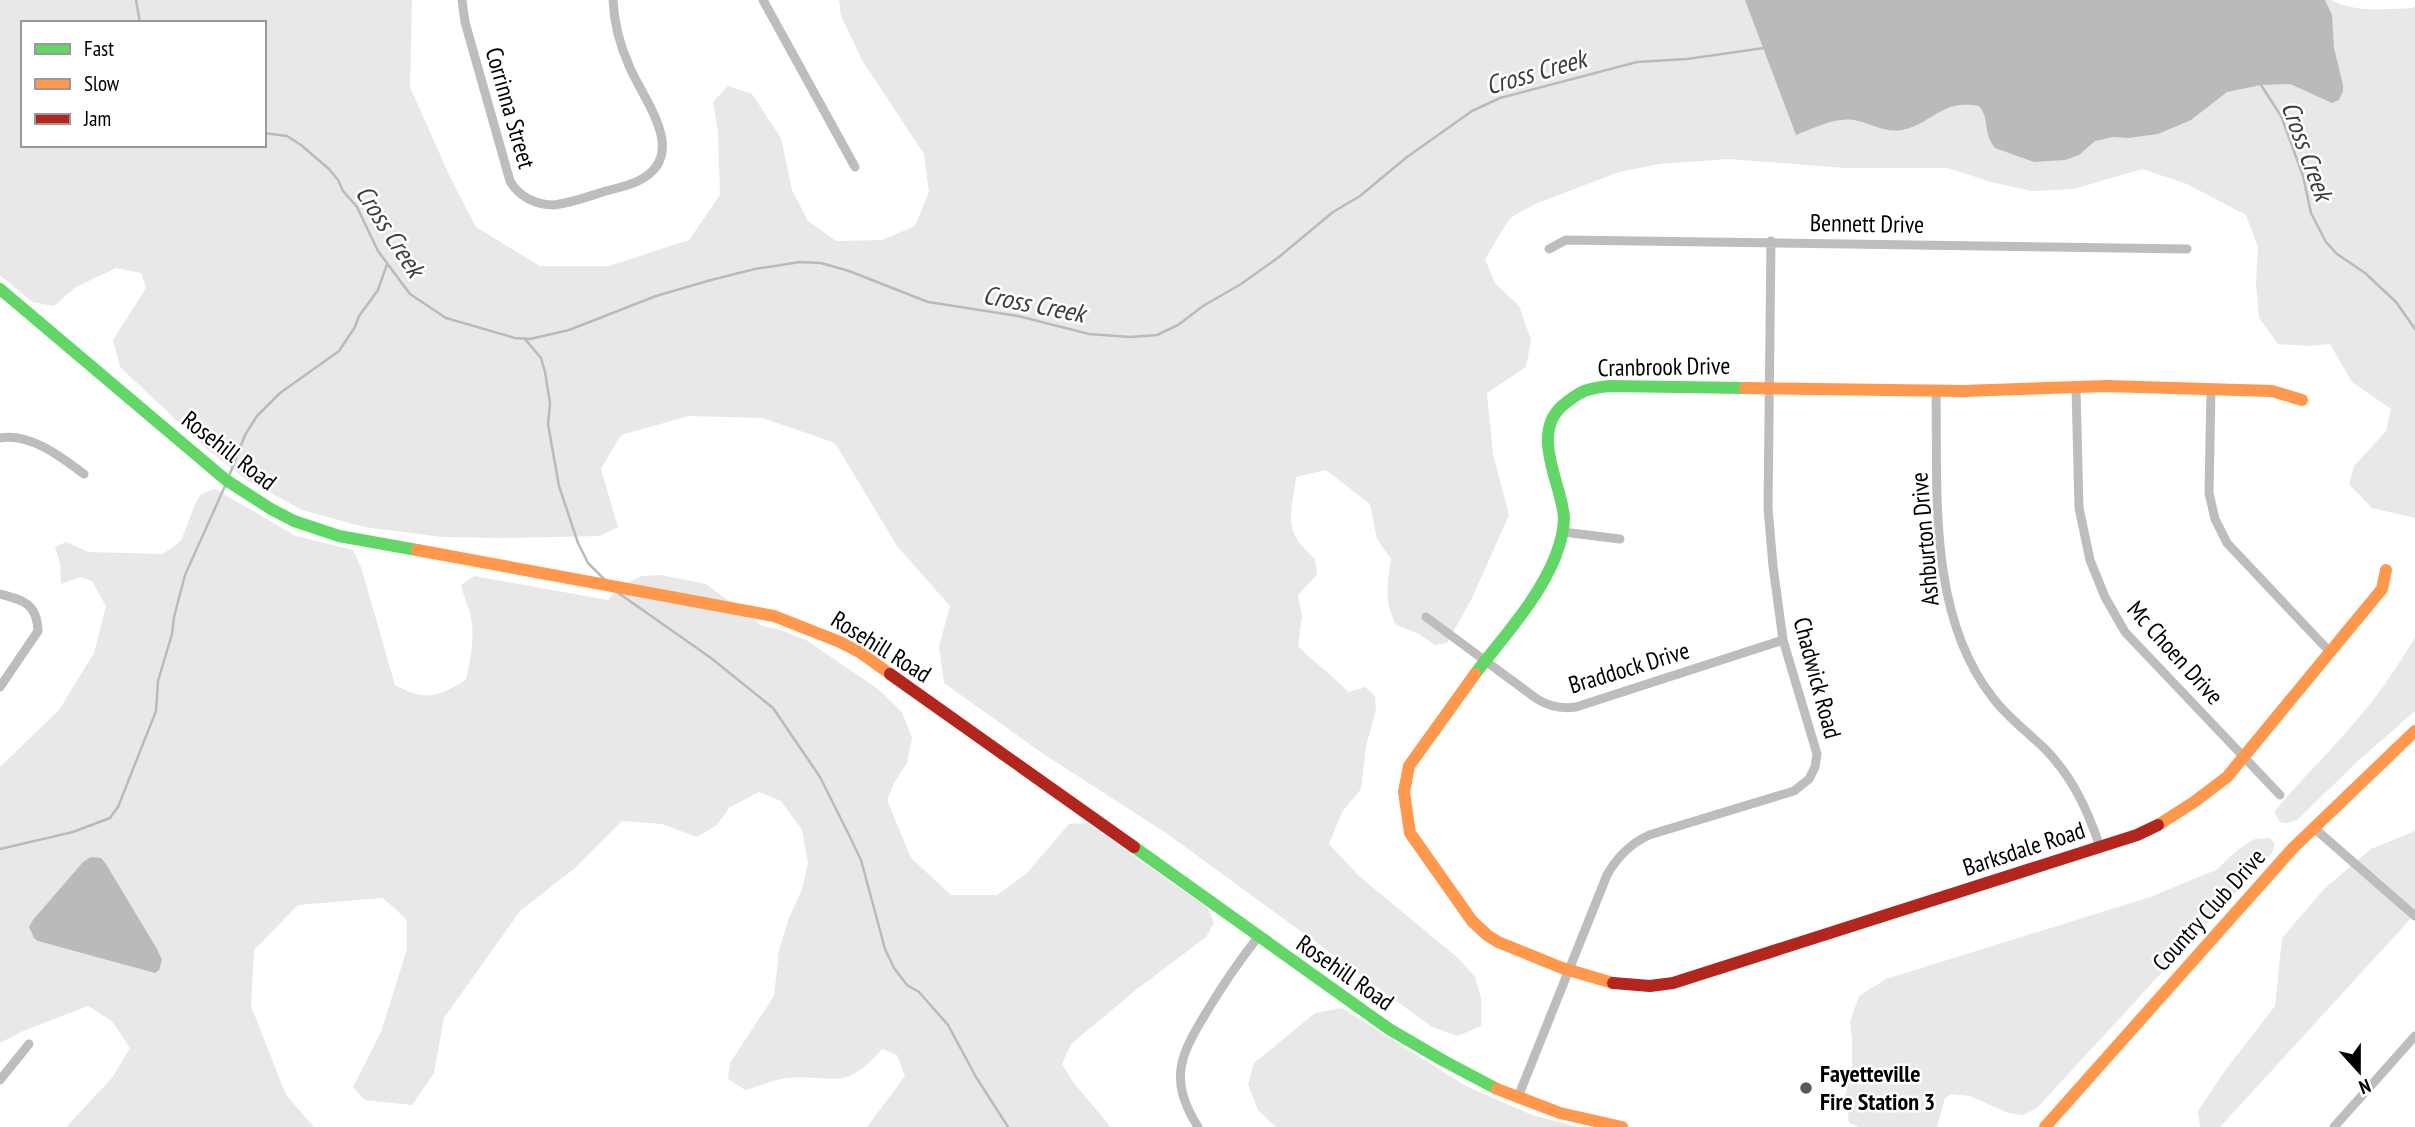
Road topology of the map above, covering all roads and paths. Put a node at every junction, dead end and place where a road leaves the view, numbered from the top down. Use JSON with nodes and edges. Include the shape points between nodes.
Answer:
{"nodes":[{"id":1,"x":461,"y":0,"type":"edge"},
{"id":2,"x":613,"y":0,"type":"edge"},
{"id":3,"x":763,"y":0,"type":"edge"},
{"id":4,"x":855,"y":167,"type":"dead end"},
{"id":5,"x":1771,"y":242,"type":"junction"},
{"id":6,"x":1549,"y":249,"type":"dead end"},
{"id":7,"x":2187,"y":249,"type":"dead end"},
{"id":8,"x":0,"y":289,"type":"edge"},
{"id":9,"x":1769,"y":388,"type":"junction"},
{"id":10,"x":2076,"y":388,"type":"junction"},
{"id":11,"x":2211,"y":389,"type":"junction"},
{"id":12,"x":1936,"y":390,"type":"junction"},
{"id":13,"x":2302,"y":400,"type":"dead end"},
{"id":14,"x":0,"y":438,"type":"edge"},
{"id":15,"x":84,"y":474,"type":"dead end"},
{"id":16,"x":1563,"y":532,"type":"junction"},
{"id":17,"x":1620,"y":539,"type":"dead end"},
{"id":18,"x":2386,"y":570,"type":"dead end"},
{"id":19,"x":0,"y":594,"type":"edge"},
{"id":20,"x":1426,"y":617,"type":"dead end"},
{"id":21,"x":1783,"y":640,"type":"junction"},
{"id":22,"x":2329,"y":651,"type":"junction"},
{"id":23,"x":1485,"y":661,"type":"junction"},
{"id":24,"x":0,"y":687,"type":"edge"},
{"id":25,"x":2415,"y":731,"type":"edge"},
{"id":26,"x":2244,"y":757,"type":"junction"},
{"id":27,"x":2280,"y":795,"type":"dead end"},
{"id":28,"x":2314,"y":828,"type":"junction"},
{"id":29,"x":2101,"y":847,"type":"junction"},
{"id":30,"x":2415,"y":916,"type":"edge"},
{"id":31,"x":1258,"y":937,"type":"junction"},
{"id":32,"x":1569,"y":970,"type":"junction"},
{"id":33,"x":2415,"y":1036,"type":"edge"},
{"id":34,"x":29,"y":1044,"type":"dead end"},
{"id":35,"x":0,"y":1080,"type":"edge"},
{"id":36,"x":1518,"y":1097,"type":"junction"},
{"id":37,"x":1198,"y":1127,"type":"edge"},
{"id":38,"x":1622,"y":1127,"type":"edge"},
{"id":39,"x":2045,"y":1127,"type":"edge"},
{"id":40,"x":2334,"y":1127,"type":"edge"}],
"edges":[{"from":1,"to":2,"type":"street","name":"Corrinna Street","via":[[510,181],[528,199],[554,205],[640,181],[660,155],[661,129],[628,64]]},
{"from":3,"to":4,"type":"street"},
{"from":5,"to":6,"type":"street","name":"Bennett Drive","via":[[1566,240]]},
{"from":5,"to":7,"type":"street","name":"Bennett Drive"},
{"from":5,"to":9,"type":"street","name":"Chadwick Road"},
{"from":8,"to":31,"type":"street","name":"Rosehill Road","via":[[226,480],[295,520],[365,542],[774,616],[838,640]]},
{"from":9,"to":12,"type":"street","name":"Cranbrook Drive"},
{"from":9,"to":16,"type":"street","name":"Cranbrook Drive","via":[[1610,386],[1577,393],[1558,410],[1547,435],[1563,506]]},
{"from":9,"to":21,"type":"street","name":"Chadwick Road","via":[[1768,508]]},
{"from":10,"to":11,"type":"street","name":"Cranbrook Drive"},
{"from":10,"to":12,"type":"street","name":"Cranbrook Drive"},
{"from":10,"to":26,"type":"street","name":"Mc Choen Drive","via":[[2079,508],[2090,560],[2105,597],[2124,632]]},
{"from":11,"to":13,"type":"street","name":"Cranbrook Drive","via":[[2272,391]]},
{"from":11,"to":22,"type":"street","via":[[2209,493],[2220,532]]},
{"from":12,"to":29,"type":"street","name":"Ashburton Drive","via":[[1940,538],[1956,629],[1972,666],[1994,699],[2071,781]]},
{"from":14,"to":15,"type":"street","via":[[36,443]]},
{"from":16,"to":17,"type":"street"},
{"from":16,"to":23,"type":"street","name":"Cranbrook Drive","via":[[1543,583]]},
{"from":18,"to":22,"type":"street","name":"Barksdale Road","via":[[2382,589]]},
{"from":19,"to":24,"type":"street","via":[[30,606],[38,631]]},
{"from":20,"to":23,"type":"street","name":"Braddock Drive"},
{"from":21,"to":23,"type":"street","name":"Braddock Drive","via":[[1569,708],[1543,703]]},
{"from":21,"to":32,"type":"street","name":"Chadwick Road","via":[[1817,754],[1810,779],[1794,791],[1650,835],[1632,845],[1607,875]]},
{"from":22,"to":26,"type":"street","name":"Barksdale Road"},
{"from":23,"to":32,"type":"street","name":"Cranbrook Drive","via":[[1409,766],[1404,792],[1410,834],[1482,931]]},
{"from":25,"to":28,"type":"street","name":"Country Club Drive"},
{"from":26,"to":27,"type":"street","name":"Mc Choen Drive"},
{"from":26,"to":29,"type":"street","name":"Barksdale Road","via":[[2227,777],[2185,810],[2137,835]]},
{"from":28,"to":30,"type":"street"},
{"from":28,"to":39,"type":"street","name":"Country Club Drive"},
{"from":29,"to":32,"type":"street","name":"Barksdale Road","via":[[1673,983],[1627,988]]},
{"from":31,"to":36,"type":"street","name":"Rosehill Road","via":[[1412,1044]]},
{"from":31,"to":37,"type":"street","via":[[1186,1046],[1181,1063],[1182,1095]]},
{"from":32,"to":36,"type":"street","name":"Chadwick Road"},
{"from":33,"to":40,"type":"street"},
{"from":34,"to":35,"type":"street"},
{"from":36,"to":38,"type":"street","name":"Rosehill Road"}]}
